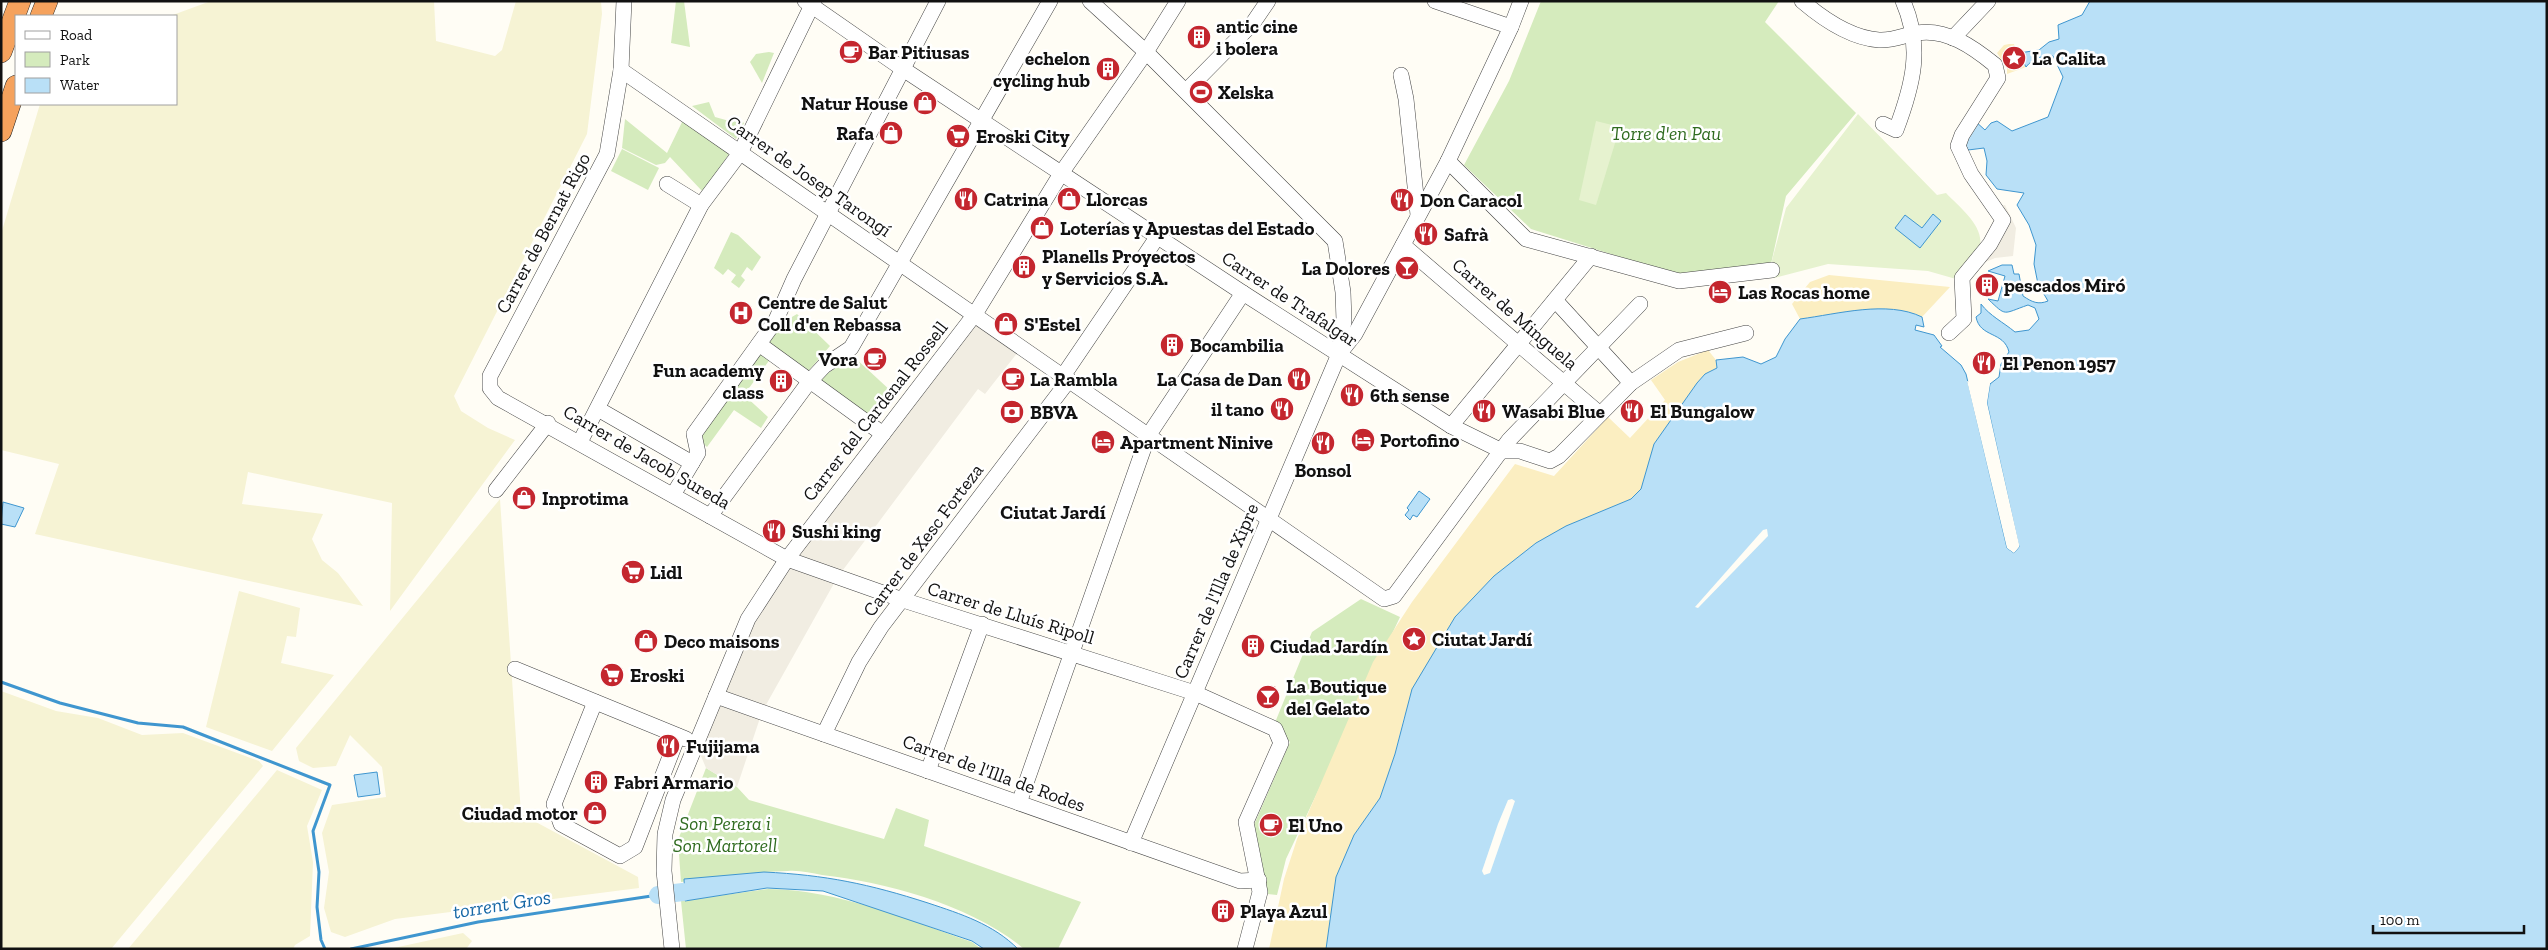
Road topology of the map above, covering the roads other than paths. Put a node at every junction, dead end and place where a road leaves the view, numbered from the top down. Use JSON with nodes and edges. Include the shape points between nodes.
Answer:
{"nodes":[{"id":1,"x":20,"y":1,"type":"edge"},
{"id":2,"x":47,"y":1,"type":"edge"},
{"id":3,"x":624,"y":1,"type":"edge"},
{"id":4,"x":938,"y":1,"type":"edge"},
{"id":5,"x":1050,"y":1,"type":"edge"},
{"id":6,"x":1090,"y":1,"type":"edge"},
{"id":7,"x":1178,"y":1,"type":"edge"},
{"id":8,"x":1268,"y":1,"type":"edge"},
{"id":9,"x":1435,"y":1,"type":"edge"},
{"id":10,"x":1521,"y":1,"type":"edge"},
{"id":11,"x":1802,"y":1,"type":"edge"},
{"id":12,"x":1903,"y":1,"type":"edge"},
{"id":13,"x":1988,"y":1,"type":"edge"},
{"id":14,"x":810,"y":3,"type":"edge"},
{"id":15,"x":41,"y":15,"type":"edge"},
{"id":16,"x":1511,"y":27,"type":"junction"},
{"id":17,"x":1913,"y":33,"type":"junction"},
{"id":18,"x":1953,"y":38,"type":"junction"},
{"id":19,"x":1,"y":52,"type":"edge"},
{"id":20,"x":1146,"y":52,"type":"junction"},
{"id":21,"x":903,"y":69,"type":"junction"},
{"id":22,"x":621,"y":70,"type":"junction"},
{"id":23,"x":1401,"y":75,"type":"dead end"},
{"id":24,"x":15,"y":89,"type":"edge"},
{"id":25,"x":1186,"y":91,"type":"junction"},
{"id":26,"x":982,"y":120,"type":"junction"},
{"id":27,"x":1883,"y":124,"type":"dead end"},
{"id":28,"x":1,"y":131,"type":"edge"},
{"id":29,"x":740,"y":153,"type":"junction"},
{"id":30,"x":1448,"y":161,"type":"junction"},
{"id":31,"x":1062,"y":172,"type":"junction"},
{"id":32,"x":667,"y":184,"type":"dead end"},
{"id":33,"x":702,"y":205,"type":"junction"},
{"id":34,"x":827,"y":214,"type":"junction"},
{"id":35,"x":1418,"y":215,"type":"junction"},
{"id":36,"x":1158,"y":236,"type":"junction"},
{"id":37,"x":1403,"y":245,"type":"junction"},
{"id":38,"x":1591,"y":256,"type":"junction"},
{"id":39,"x":901,"y":264,"type":"junction"},
{"id":40,"x":1772,"y":270,"type":"dead end"},
{"id":41,"x":1243,"y":293,"type":"junction"},
{"id":42,"x":1555,"y":300,"type":"junction"},
{"id":43,"x":1640,"y":304,"type":"dead end"},
{"id":44,"x":975,"y":314,"type":"junction"},
{"id":45,"x":1949,"y":333,"type":"dead end"},
{"id":46,"x":1746,"y":334,"type":"dead end"},
{"id":47,"x":759,"y":344,"type":"junction"},
{"id":48,"x":1519,"y":344,"type":"junction"},
{"id":49,"x":1599,"y":347,"type":"junction"},
{"id":50,"x":1339,"y":354,"type":"junction"},
{"id":51,"x":1066,"y":378,"type":"junction"},
{"id":52,"x":1628,"y":379,"type":"junction"},
{"id":53,"x":810,"y":382,"type":"junction"},
{"id":54,"x":1564,"y":383,"type":"junction"},
{"id":55,"x":490,"y":388,"type":"joint"},
{"id":56,"x":598,"y":409,"type":"junction"},
{"id":57,"x":1600,"y":414,"type":"junction"},
{"id":58,"x":548,"y":424,"type":"junction"},
{"id":59,"x":1452,"y":426,"type":"junction"},
{"id":60,"x":883,"y":434,"type":"dead end"},
{"id":61,"x":1148,"y":436,"type":"junction"},
{"id":62,"x":580,"y":442,"type":"junction"},
{"id":63,"x":1502,"y":451,"type":"junction"},
{"id":64,"x":692,"y":463,"type":"junction"},
{"id":65,"x":496,"y":490,"type":"dead end"},
{"id":66,"x":673,"y":495,"type":"junction"},
{"id":67,"x":710,"y":516,"type":"junction"},
{"id":68,"x":1268,"y":519,"type":"junction"},
{"id":69,"x":787,"y":559,"type":"junction"},
{"id":70,"x":903,"y":600,"type":"junction"},
{"id":71,"x":982,"y":624,"type":"junction"},
{"id":72,"x":1070,"y":653,"type":"junction"},
{"id":73,"x":515,"y":669,"type":"dead end"},
{"id":74,"x":1195,"y":693,"type":"junction"},
{"id":75,"x":716,"y":696,"type":"junction"},
{"id":76,"x":594,"y":702,"type":"junction"},
{"id":77,"x":824,"y":734,"type":"junction"},
{"id":78,"x":678,"y":736,"type":"junction"},
{"id":79,"x":696,"y":744,"type":"junction"},
{"id":80,"x":928,"y":771,"type":"junction"},
{"id":81,"x":1019,"y":803,"type":"junction"},
{"id":82,"x":1131,"y":843,"type":"junction"},
{"id":83,"x":1259,"y":880,"type":"junction"},
{"id":84,"x":672,"y":949,"type":"edge"},
{"id":85,"x":1245,"y":949,"type":"edge"}],
"edges":[{"from":1,"to":19,"type":"highway"},
{"from":2,"to":15,"type":"highway"},
{"from":3,"to":22,"type":"street","name":"Carrer de Bernat Rigo"},
{"from":4,"to":21,"type":"street"},
{"from":5,"to":26,"type":"street"},
{"from":6,"to":20,"type":"street"},
{"from":7,"to":20,"type":"street","name":"Carrer del Cardenal Rossell"},
{"from":8,"to":25,"type":"street","via":[[1253,23]]},
{"from":9,"to":16,"type":"street"},
{"from":10,"to":16,"type":"street"},
{"from":11,"to":17,"type":"street","via":[[1849,32],[1870,39],[1894,39]]},
{"from":12,"to":17,"type":"street"},
{"from":13,"to":18,"type":"street"},
{"from":14,"to":21,"type":"street","name":"Carrer de Trafalgar"},
{"from":14,"to":29,"type":"street"},
{"from":16,"to":30,"type":"street"},
{"from":17,"to":18,"type":"street","via":[[1932,32]]},
{"from":17,"to":27,"type":"street","via":[[1915,66],[1910,94],[1896,130]]},
{"from":18,"to":45,"type":"street","via":[[1995,65],[1998,78],[1958,146],[1971,174],[2003,220],[1990,244],[1961,281],[1964,319]]},
{"from":20,"to":25,"type":"street"},
{"from":20,"to":31,"type":"street","name":"Carrer del Cardenal Rossell"},
{"from":21,"to":26,"type":"street","name":"Carrer de Trafalgar"},
{"from":21,"to":34,"type":"street"},
{"from":22,"to":29,"type":"street","name":"Carrer de Josep Tarongí"},
{"from":22,"to":55,"type":"street","name":"Carrer de Bernat Rigo","via":[[607,154],[490,376]]},
{"from":23,"to":35,"type":"street"},
{"from":24,"to":28,"type":"highway"},
{"from":25,"to":50,"type":"street","via":[[1335,241],[1343,292],[1344,321]]},
{"from":26,"to":31,"type":"street","name":"Carrer de Trafalgar"},
{"from":26,"to":39,"type":"street"},
{"from":29,"to":33,"type":"street"},
{"from":29,"to":34,"type":"street","name":"Carrer de Josep Tarongí"},
{"from":30,"to":35,"type":"street"},
{"from":30,"to":38,"type":"street","via":[[1526,239]]},
{"from":31,"to":36,"type":"street","name":"Carrer de Trafalgar"},
{"from":31,"to":44,"type":"street","name":"Carrer del Cardenal Rossell"},
{"from":32,"to":33,"type":"street"},
{"from":33,"to":56,"type":"street"},
{"from":34,"to":39,"type":"street","name":"Carrer de Josep Tarongí"},
{"from":34,"to":47,"type":"street","via":[[776,320]]},
{"from":35,"to":37,"type":"street"},
{"from":36,"to":41,"type":"street","name":"Carrer de Trafalgar"},
{"from":36,"to":51,"type":"street","name":"Carrer de Xesc Forteza"},
{"from":37,"to":48,"type":"street","name":"Carrer de Minguela"},
{"from":37,"to":50,"type":"street","via":[[1354,334]]},
{"from":38,"to":40,"type":"street","via":[[1679,280]]},
{"from":38,"to":42,"type":"street"},
{"from":39,"to":44,"type":"street","name":"Carrer de Josep Tarongí"},
{"from":39,"to":53,"type":"street","via":[[851,348],[824,366]]},
{"from":41,"to":50,"type":"street","name":"Carrer de Trafalgar"},
{"from":41,"to":61,"type":"street"},
{"from":42,"to":48,"type":"street"},
{"from":42,"to":49,"type":"street"},
{"from":43,"to":49,"type":"street"},
{"from":44,"to":51,"type":"street","name":"Carrer de Josep Tarongí"},
{"from":44,"to":69,"type":"street","name":"Carrer del Cardenal Rossell"},
{"from":46,"to":52,"type":"street","via":[[1679,350]]},
{"from":47,"to":53,"type":"street"},
{"from":47,"to":64,"type":"street","via":[[694,434],[698,453]]},
{"from":48,"to":54,"type":"street","name":"Carrer de Minguela"},
{"from":48,"to":59,"type":"street"},
{"from":49,"to":52,"type":"street"},
{"from":49,"to":54,"type":"street"},
{"from":50,"to":59,"type":"street","name":"Carrer de Trafalgar"},
{"from":50,"to":68,"type":"street","name":"Carrer de l'Illa de Xipre"},
{"from":51,"to":61,"type":"street","name":"Carrer de Josep Tarongí"},
{"from":51,"to":70,"type":"street","name":"Carrer de Xesc Forteza"},
{"from":52,"to":57,"type":"street"},
{"from":53,"to":60,"type":"street"},
{"from":53,"to":67,"type":"street"},
{"from":54,"to":57,"type":"street","name":"Carrer de Minguela"},
{"from":54,"to":63,"type":"street"},
{"from":55,"to":58,"type":"street","name":"Carrer de Jacob Sureda","via":[[498,398]]},
{"from":56,"to":62,"type":"street"},
{"from":56,"to":64,"type":"street"},
{"from":57,"to":63,"type":"street","name":"Carrer de Trafalgar","via":[[1559,456],[1550,461],[1520,451]]},
{"from":58,"to":62,"type":"street","name":"Carrer de Jacob Sureda"},
{"from":58,"to":65,"type":"street"},
{"from":59,"to":63,"type":"street","name":"Carrer de Trafalgar"},
{"from":61,"to":68,"type":"street","name":"Carrer de Josep Tarongí"},
{"from":61,"to":72,"type":"street"},
{"from":62,"to":66,"type":"street","name":"Carrer de Jacob Sureda"},
{"from":63,"to":68,"type":"street","name":"Carrer de Josep Tarongí","via":[[1394,596],[1384,599]]},
{"from":64,"to":66,"type":"street"},
{"from":66,"to":67,"type":"street","name":"Carrer de Jacob Sureda"},
{"from":67,"to":69,"type":"street","name":"Carrer de Jacob Sureda"},
{"from":68,"to":74,"type":"street","name":"Carrer de l'Illa de Xipre"},
{"from":69,"to":70,"type":"street","name":"Carrer de Lluís Ripoll"},
{"from":69,"to":75,"type":"street","name":"Carrer del Cardenal Rossell","via":[[748,619]]},
{"from":70,"to":71,"type":"street","name":"Carrer de Lluís Ripoll"},
{"from":70,"to":77,"type":"street","name":"Carrer de Xesc Forteza","via":[[859,662]]},
{"from":71,"to":72,"type":"street","name":"Carrer de Lluís Ripoll"},
{"from":71,"to":80,"type":"street"},
{"from":72,"to":74,"type":"street","name":"Carrer de Lluís Ripoll"},
{"from":72,"to":81,"type":"street"},
{"from":73,"to":76,"type":"street"},
{"from":74,"to":82,"type":"street","name":"Carrer de l'Illa de Xipre"},
{"from":74,"to":83,"type":"street","name":"Carrer de Lluís Ripoll","via":[[1275,730],[1281,743],[1246,822]]},
{"from":75,"to":77,"type":"street","name":"Carrer de l'Illa de Rodes"},
{"from":75,"to":79,"type":"street","name":"Carrer del Cardenal Rossell"},
{"from":76,"to":78,"type":"street"},
{"from":76,"to":78,"type":"street","via":[[554,804],[561,824],[620,856],[635,848]]},
{"from":77,"to":80,"type":"street","name":"Carrer de l'Illa de Rodes"},
{"from":78,"to":79,"type":"street"},
{"from":79,"to":84,"type":"street","name":"Carrer del Cardenal Rossell","via":[[673,800],[665,834],[664,871]]},
{"from":80,"to":81,"type":"street","name":"Carrer de l'Illa de Rodes"},
{"from":81,"to":82,"type":"street","name":"Carrer de l'Illa de Rodes"},
{"from":82,"to":83,"type":"street","name":"Carrer de l'Illa de Rodes","via":[[1240,881]]},
{"from":83,"to":85,"type":"street","via":[[1260,892]]}]}
